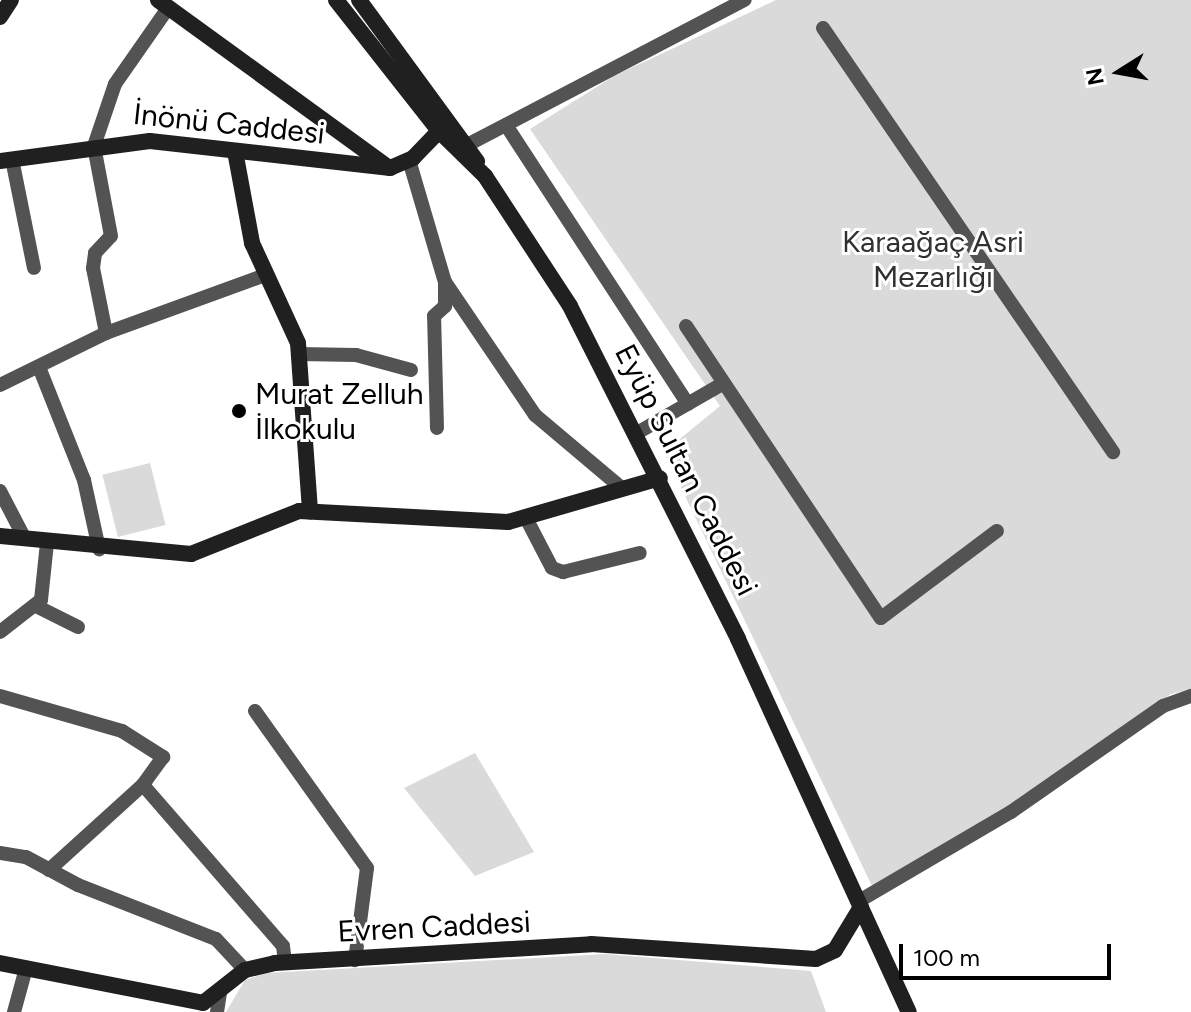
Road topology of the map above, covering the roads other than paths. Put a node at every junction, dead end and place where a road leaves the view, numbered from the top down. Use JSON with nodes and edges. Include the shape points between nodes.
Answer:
{"nodes":[{"id":1,"x":11,"y":0,"type":"edge"},
{"id":2,"x":336,"y":0,"type":"edge"},
{"id":3,"x":359,"y":0,"type":"edge"},
{"id":4,"x":745,"y":0,"type":"edge"},
{"id":5,"x":163,"y":4,"type":"edge"},
{"id":6,"x":0,"y":17,"type":"edge"},
{"id":7,"x":823,"y":28,"type":"dead end"},
{"id":8,"x":506,"y":125,"type":"junction"},
{"id":9,"x":439,"y":131,"type":"junction"},
{"id":10,"x":469,"y":144,"type":"junction"},
{"id":11,"x":94,"y":146,"type":"junction"},
{"id":12,"x":235,"y":151,"type":"junction"},
{"id":13,"x":6,"y":160,"type":"edge"},
{"id":14,"x":409,"y":160,"type":"junction"},
{"id":15,"x":390,"y":168,"type":"junction"},
{"id":16,"x":485,"y":176,"type":"junction"},
{"id":17,"x":34,"y":268,"type":"dead end"},
{"id":18,"x":265,"y":275,"type":"junction"},
{"id":19,"x":445,"y":282,"type":"junction"},
{"id":20,"x":686,"y":326,"type":"dead end"},
{"id":21,"x":106,"y":333,"type":"junction"},
{"id":22,"x":298,"y":354,"type":"junction"},
{"id":23,"x":39,"y":367,"type":"junction"},
{"id":24,"x":411,"y":370,"type":"dead end"},
{"id":25,"x":724,"y":383,"type":"junction"},
{"id":26,"x":0,"y":385,"type":"edge"},
{"id":27,"x":688,"y":404,"type":"junction"},
{"id":28,"x":437,"y":428,"type":"dead end"},
{"id":29,"x":637,"y":433,"type":"junction"},
{"id":30,"x":1113,"y":452,"type":"dead end"},
{"id":31,"x":660,"y":478,"type":"junction"},
{"id":32,"x":623,"y":489,"type":"junction"},
{"id":33,"x":0,"y":491,"type":"edge"},
{"id":34,"x":310,"y":512,"type":"junction"},
{"id":35,"x":526,"y":518,"type":"junction"},
{"id":36,"x":997,"y":531,"type":"dead end"},
{"id":37,"x":0,"y":536,"type":"edge"},
{"id":38,"x":25,"y":539,"type":"junction"},
{"id":39,"x":47,"y":543,"type":"junction"},
{"id":40,"x":99,"y":549,"type":"junction"},
{"id":41,"x":640,"y":553,"type":"dead end"},
{"id":42,"x":36,"y":606,"type":"junction"},
{"id":43,"x":78,"y":627,"type":"dead end"},
{"id":44,"x":0,"y":632,"type":"edge"},
{"id":45,"x":0,"y":696,"type":"edge"},
{"id":46,"x":1191,"y":696,"type":"edge"},
{"id":47,"x":255,"y":711,"type":"dead end"},
{"id":48,"x":145,"y":783,"type":"junction"},
{"id":49,"x":0,"y":853,"type":"edge"},
{"id":50,"x":49,"y":870,"type":"junction"},
{"id":51,"x":860,"y":904,"type":"junction"},
{"id":52,"x":355,"y":960,"type":"junction"},
{"id":53,"x":0,"y":963,"type":"edge"},
{"id":54,"x":285,"y":963,"type":"junction"},
{"id":55,"x":26,"y":968,"type":"junction"},
{"id":56,"x":245,"y":970,"type":"junction"},
{"id":57,"x":220,"y":993,"type":"junction"},
{"id":58,"x":906,"y":1006,"type":"edge"},
{"id":59,"x":14,"y":1012,"type":"edge"},
{"id":60,"x":217,"y":1012,"type":"edge"},
{"id":61,"x":889,"y":1012,"type":"edge"}],
"edges":[{"from":1,"to":6,"type":"street"},
{"from":2,"to":9,"type":"street","name":"Eyüp Sultan Caddesi"},
{"from":3,"to":10,"type":"street"},
{"from":4,"to":8,"type":"street"},
{"from":5,"to":11,"type":"street","via":[[115,84]]},
{"from":5,"to":15,"type":"street"},
{"from":7,"to":30,"type":"street"},
{"from":8,"to":10,"type":"street"},
{"from":8,"to":27,"type":"street"},
{"from":9,"to":14,"type":"street","name":"İnönü Caddesi"},
{"from":9,"to":16,"type":"street","name":"Eyüp Sultan Caddesi"},
{"from":10,"to":16,"type":"street"},
{"from":11,"to":12,"type":"street","name":"İnönü Caddesi","via":[[150,141]]},
{"from":11,"to":13,"type":"street","name":"İnönü Caddesi"},
{"from":11,"to":21,"type":"street","via":[[111,236],[95,253],[93,268]]},
{"from":12,"to":15,"type":"street","name":"İnönü Caddesi"},
{"from":12,"to":18,"type":"street"},
{"from":13,"to":17,"type":"street"},
{"from":14,"to":15,"type":"street","name":"İnönü Caddesi"},
{"from":14,"to":19,"type":"street"},
{"from":16,"to":29,"type":"street","name":"Eyüp Sultan Caddesi","via":[[547,264]]},
{"from":18,"to":21,"type":"street"},
{"from":18,"to":22,"type":"street","via":[[292,321]]},
{"from":19,"to":28,"type":"street","via":[[445,306],[434,316]]},
{"from":19,"to":32,"type":"street","via":[[535,415]]},
{"from":20,"to":25,"type":"street"},
{"from":21,"to":23,"type":"street"},
{"from":22,"to":24,"type":"street","via":[[356,355]]},
{"from":22,"to":34,"type":"street"},
{"from":23,"to":26,"type":"street"},
{"from":23,"to":40,"type":"street","via":[[84,480]]},
{"from":25,"to":27,"type":"street"},
{"from":25,"to":36,"type":"street","via":[[881,618]]},
{"from":27,"to":29,"type":"street"},
{"from":29,"to":31,"type":"street","name":"Eyüp Sultan Caddesi"},
{"from":31,"to":32,"type":"street"},
{"from":31,"to":51,"type":"street","name":"Eyüp Sultan Caddesi"},
{"from":32,"to":35,"type":"street"},
{"from":33,"to":38,"type":"street"},
{"from":34,"to":35,"type":"street"},
{"from":34,"to":40,"type":"street","via":[[285,513],[191,554]]},
{"from":35,"to":41,"type":"street","via":[[552,568],[563,572]]},
{"from":37,"to":38,"type":"street"},
{"from":38,"to":39,"type":"street"},
{"from":39,"to":40,"type":"street"},
{"from":39,"to":42,"type":"street"},
{"from":42,"to":43,"type":"street"},
{"from":42,"to":44,"type":"street"},
{"from":45,"to":48,"type":"street","via":[[122,731],[163,757]]},
{"from":46,"to":51,"type":"street","via":[[1163,706],[1011,812]]},
{"from":47,"to":52,"type":"street","via":[[367,868]]},
{"from":48,"to":50,"type":"street"},
{"from":48,"to":54,"type":"street","via":[[283,946]]},
{"from":49,"to":50,"type":"street"},
{"from":50,"to":56,"type":"street","via":[[216,939]]},
{"from":51,"to":52,"type":"street","name":"Evren Caddesi","via":[[835,950],[816,959],[591,944]]},
{"from":51,"to":58,"type":"street","name":"Eyüp Sultan Caddesi"},
{"from":52,"to":54,"type":"street","name":"Evren Caddesi"},
{"from":53,"to":55,"type":"street"},
{"from":54,"to":56,"type":"street","name":"Evren Caddesi"},
{"from":55,"to":57,"type":"street","via":[[191,1004]]},
{"from":55,"to":59,"type":"street"},
{"from":56,"to":57,"type":"street"},
{"from":57,"to":60,"type":"street"},
{"from":58,"to":61,"type":"street"}]}
